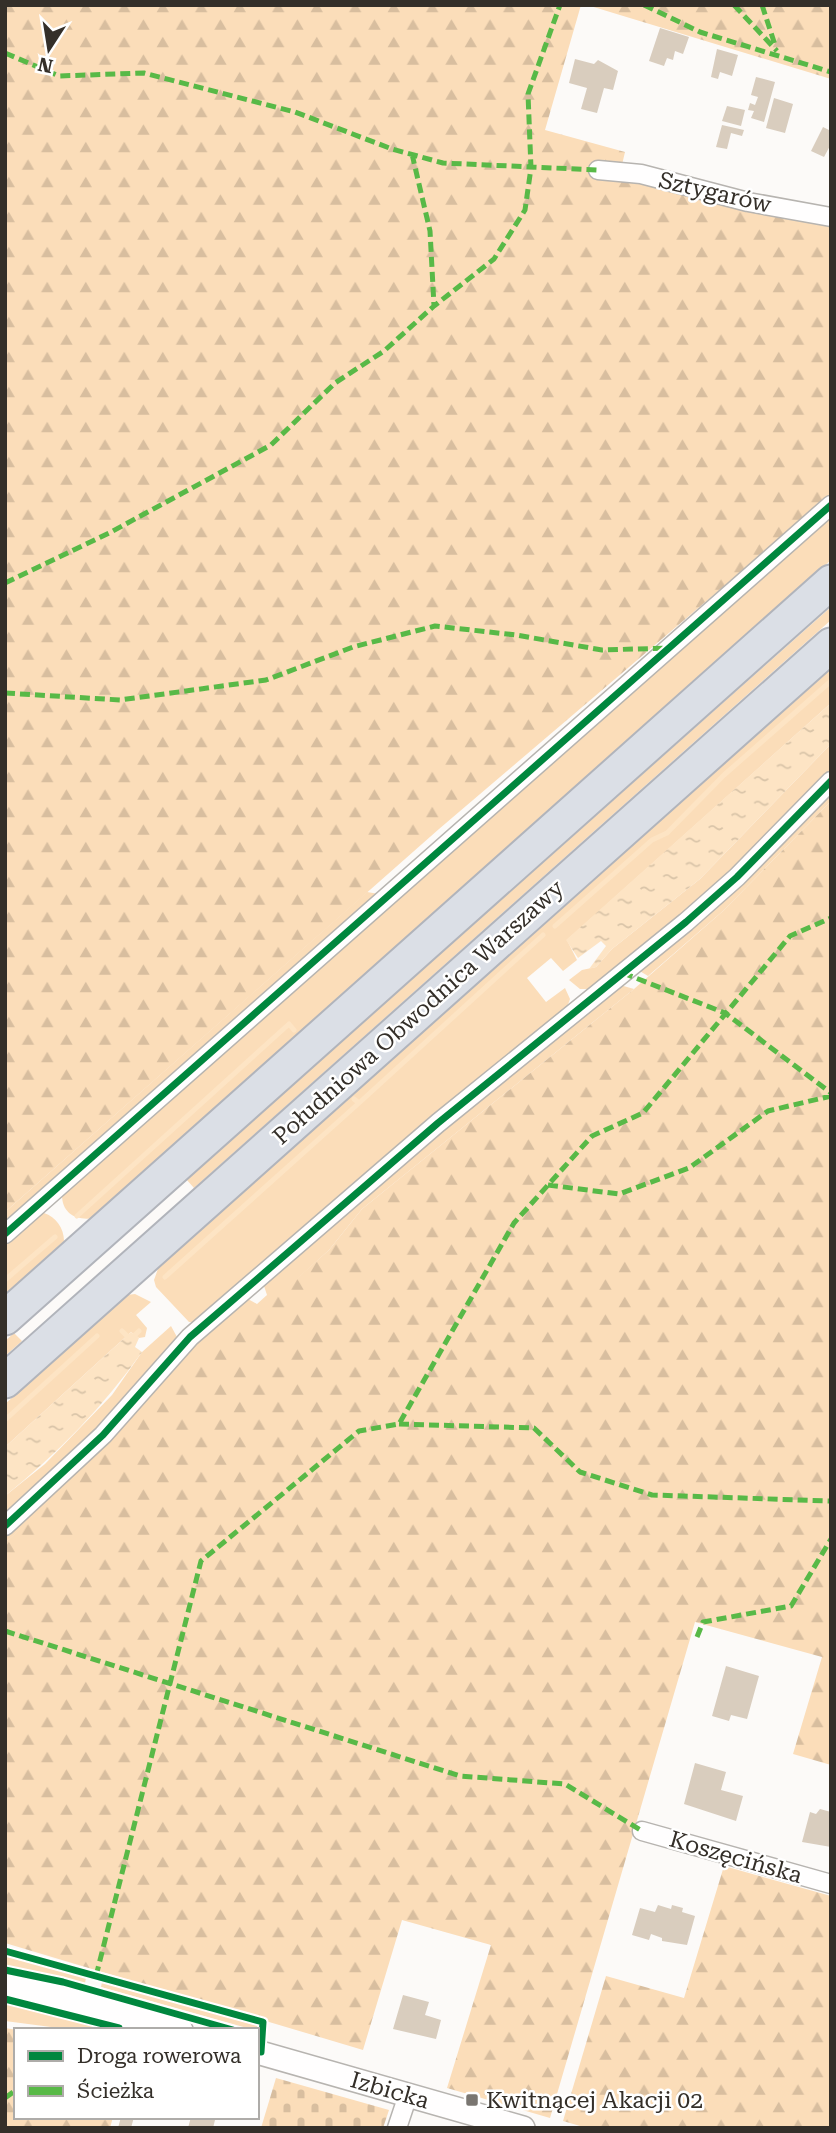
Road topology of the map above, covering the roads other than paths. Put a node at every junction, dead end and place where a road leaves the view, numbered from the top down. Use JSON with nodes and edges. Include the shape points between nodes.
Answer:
{"nodes":[{"id":1,"x":598,"y":170,"type":"dead end"},
{"id":2,"x":831,"y":217,"type":"edge"},
{"id":3,"x":831,"y":505,"type":"edge"},
{"id":4,"x":831,"y":582,"type":"edge"},
{"id":5,"x":831,"y":645,"type":"edge"},
{"id":6,"x":831,"y":781,"type":"edge"},
{"id":7,"x":5,"y":1234,"type":"edge"},
{"id":8,"x":5,"y":1318,"type":"edge"},
{"id":9,"x":5,"y":1381,"type":"edge"},
{"id":10,"x":5,"y":1525,"type":"edge"},
{"id":11,"x":642,"y":1830,"type":"dead end"},
{"id":12,"x":831,"y":1884,"type":"edge"},
{"id":13,"x":5,"y":1984,"type":"edge"},
{"id":14,"x":173,"y":2028,"type":"edge"},
{"id":15,"x":259,"y":2053,"type":"edge"},
{"id":16,"x":408,"y":2095,"type":"junction"},
{"id":17,"x":397,"y":2128,"type":"edge"},
{"id":18,"x":523,"y":2128,"type":"edge"}],
"edges":[{"from":1,"to":2,"type":"street","name":"Sztygarów","via":[[641,174],[748,202]]},
{"from":3,"to":7,"type":"street"},
{"from":4,"to":8,"type":"highway","name":"Południowa Obwodnica Warszawy"},
{"from":5,"to":9,"type":"highway","name":"Południowa Obwodnica Warszawy"},
{"from":6,"to":10,"type":"street","via":[[686,922],[428,1132],[190,1337],[103,1435]]},
{"from":11,"to":12,"type":"street","name":"Koszęcińska"},
{"from":13,"to":14,"type":"street"},
{"from":15,"to":16,"type":"street","name":"Izbicka"},
{"from":16,"to":17,"type":"street"},
{"from":16,"to":18,"type":"street","name":"Izbicka"}]}
